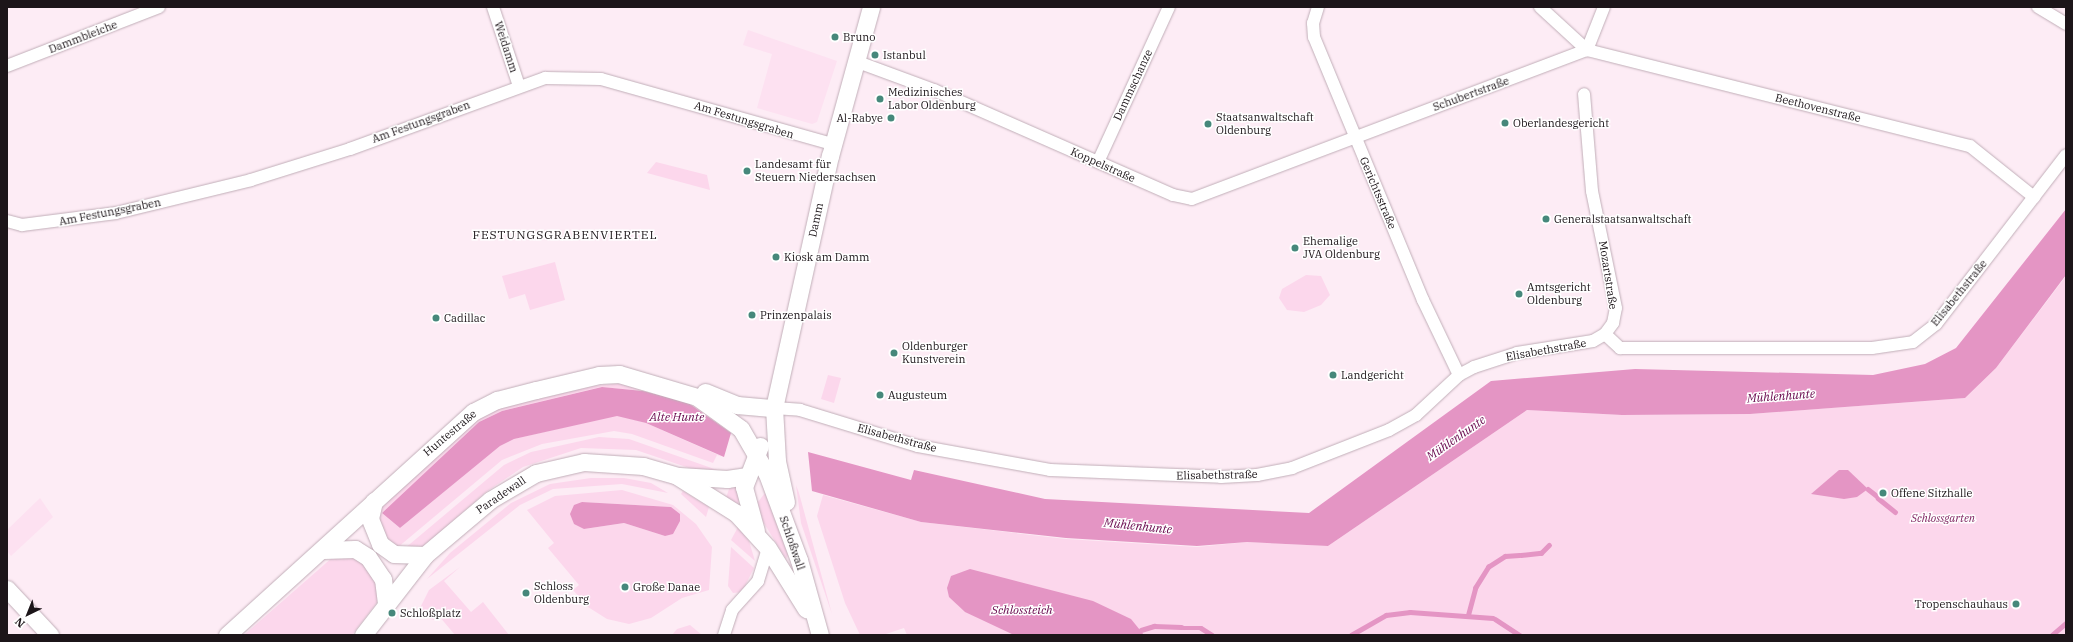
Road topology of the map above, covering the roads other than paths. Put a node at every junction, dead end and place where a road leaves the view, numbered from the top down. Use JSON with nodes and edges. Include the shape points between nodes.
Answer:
{"nodes":[{"id":1,"x":159,"y":7,"type":"edge"},
{"id":2,"x":493,"y":7,"type":"edge"},
{"id":3,"x":871,"y":7,"type":"edge"},
{"id":4,"x":1169,"y":7,"type":"edge"},
{"id":5,"x":1318,"y":7,"type":"edge"},
{"id":6,"x":1540,"y":7,"type":"edge"},
{"id":7,"x":1604,"y":7,"type":"edge"},
{"id":8,"x":2038,"y":7,"type":"edge"},
{"id":9,"x":2066,"y":24,"type":"edge"},
{"id":10,"x":1587,"y":50,"type":"junction"},
{"id":11,"x":855,"y":61,"type":"junction"},
{"id":12,"x":7,"y":66,"type":"edge"},
{"id":13,"x":519,"y":86,"type":"junction"},
{"id":14,"x":1584,"y":94,"type":"dead end"},
{"id":15,"x":1354,"y":136,"type":"junction"},
{"id":16,"x":833,"y":144,"type":"junction"},
{"id":17,"x":2066,"y":155,"type":"edge"},
{"id":18,"x":1098,"y":162,"type":"junction"},
{"id":19,"x":2034,"y":197,"type":"junction"},
{"id":20,"x":7,"y":221,"type":"edge"},
{"id":21,"x":1605,"y":334,"type":"junction"},
{"id":22,"x":622,"y":374,"type":"junction"},
{"id":23,"x":1459,"y":375,"type":"junction"},
{"id":24,"x":774,"y":409,"type":"junction"},
{"id":25,"x":757,"y":454,"type":"junction"},
{"id":26,"x":677,"y":476,"type":"junction"},
{"id":27,"x":746,"y":476,"type":"junction"},
{"id":28,"x":374,"y":501,"type":"junction"},
{"id":29,"x":763,"y":542,"type":"junction"},
{"id":30,"x":323,"y":550,"type":"junction"},
{"id":31,"x":425,"y":555,"type":"junction"},
{"id":32,"x":799,"y":560,"type":"junction"},
{"id":33,"x":7,"y":589,"type":"edge"},
{"id":34,"x":386,"y":603,"type":"junction"},
{"id":35,"x":818,"y":629,"type":"edge"},
{"id":36,"x":50,"y":635,"type":"edge"},
{"id":37,"x":227,"y":635,"type":"edge"},
{"id":38,"x":362,"y":635,"type":"edge"},
{"id":39,"x":724,"y":635,"type":"edge"}],
"edges":[{"from":1,"to":12,"type":"street","name":"Dammbleiche"},
{"from":2,"to":13,"type":"street","name":"Weidamm"},
{"from":3,"to":11,"type":"street","name":"Damm"},
{"from":4,"to":18,"type":"street","name":"Dammschanze"},
{"from":5,"to":15,"type":"street","name":"Gerichtsstraße","via":[[1313,23],[1314,37]]},
{"from":6,"to":10,"type":"street"},
{"from":7,"to":10,"type":"street"},
{"from":8,"to":9,"type":"street"},
{"from":10,"to":15,"type":"street","name":"Schubertstraße"},
{"from":10,"to":19,"type":"street","name":"Beethovenstraße","via":[[1970,146]]},
{"from":11,"to":16,"type":"street","name":"Damm"},
{"from":11,"to":18,"type":"street","name":"Koppelstraße","via":[[934,90]]},
{"from":13,"to":16,"type":"street","name":"Am Festungsgraben","via":[[545,78],[601,79]]},
{"from":13,"to":20,"type":"street","name":"Am Festungsgraben","via":[[350,149],[251,180],[116,213],[22,225]]},
{"from":14,"to":21,"type":"street","name":"Mozartstraße","via":[[1592,191],[1616,308],[1613,323]]},
{"from":15,"to":18,"type":"street","name":"Koppelstraße","via":[[1192,199],[1173,195]]},
{"from":15,"to":23,"type":"street","name":"Gerichtsstraße","via":[[1423,300]]},
{"from":16,"to":24,"type":"street","name":"Damm"},
{"from":17,"to":19,"type":"street","name":"Elisabethstraße"},
{"from":19,"to":21,"type":"street","name":"Elisabethstraße","via":[[1936,324],[1913,342],[1898,346],[1620,348]]},
{"from":21,"to":23,"type":"street","name":"Elisabethstraße","via":[[1573,346],[1517,353]]},
{"from":22,"to":24,"type":"street","via":[[661,376],[736,405]]},
{"from":22,"to":25,"type":"street","name":"Huntestraße","via":[[660,384],[702,400],[741,429]]},
{"from":22,"to":28,"type":"street","name":"Huntestraße","via":[[599,375],[536,390],[497,400],[473,412]]},
{"from":23,"to":24,"type":"street","name":"Elisabethstraße","via":[[1416,415],[1389,430],[1292,468],[1257,476],[1050,470],[918,446],[800,410]]},
{"from":24,"to":25,"type":"street"},
{"from":24,"to":32,"type":"street","via":[[777,461]]},
{"from":25,"to":27,"type":"street"},
{"from":25,"to":32,"type":"street","name":"Schloßwall"},
{"from":26,"to":27,"type":"street"},
{"from":26,"to":29,"type":"street","name":"Paradewall","via":[[736,513]]},
{"from":26,"to":31,"type":"street","name":"Paradewall","via":[[609,461],[562,465],[536,473],[490,500]]},
{"from":27,"to":29,"type":"street","via":[[746,500]]},
{"from":28,"to":30,"type":"street","name":"Huntestraße"},
{"from":28,"to":31,"type":"street","via":[[370,519],[380,544],[394,554]]},
{"from":29,"to":35,"type":"street","name":"Paradewall"},
{"from":29,"to":39,"type":"street","via":[[758,581],[732,610]]},
{"from":30,"to":34,"type":"street","via":[[355,549],[368,557],[383,579]]},
{"from":30,"to":37,"type":"street","name":"Huntestraße"},
{"from":31,"to":34,"type":"street","name":"Paradewall"},
{"from":32,"to":35,"type":"street","name":"Schloßwall"},
{"from":33,"to":36,"type":"street"},
{"from":34,"to":38,"type":"street","name":"Paradewall"}]}
